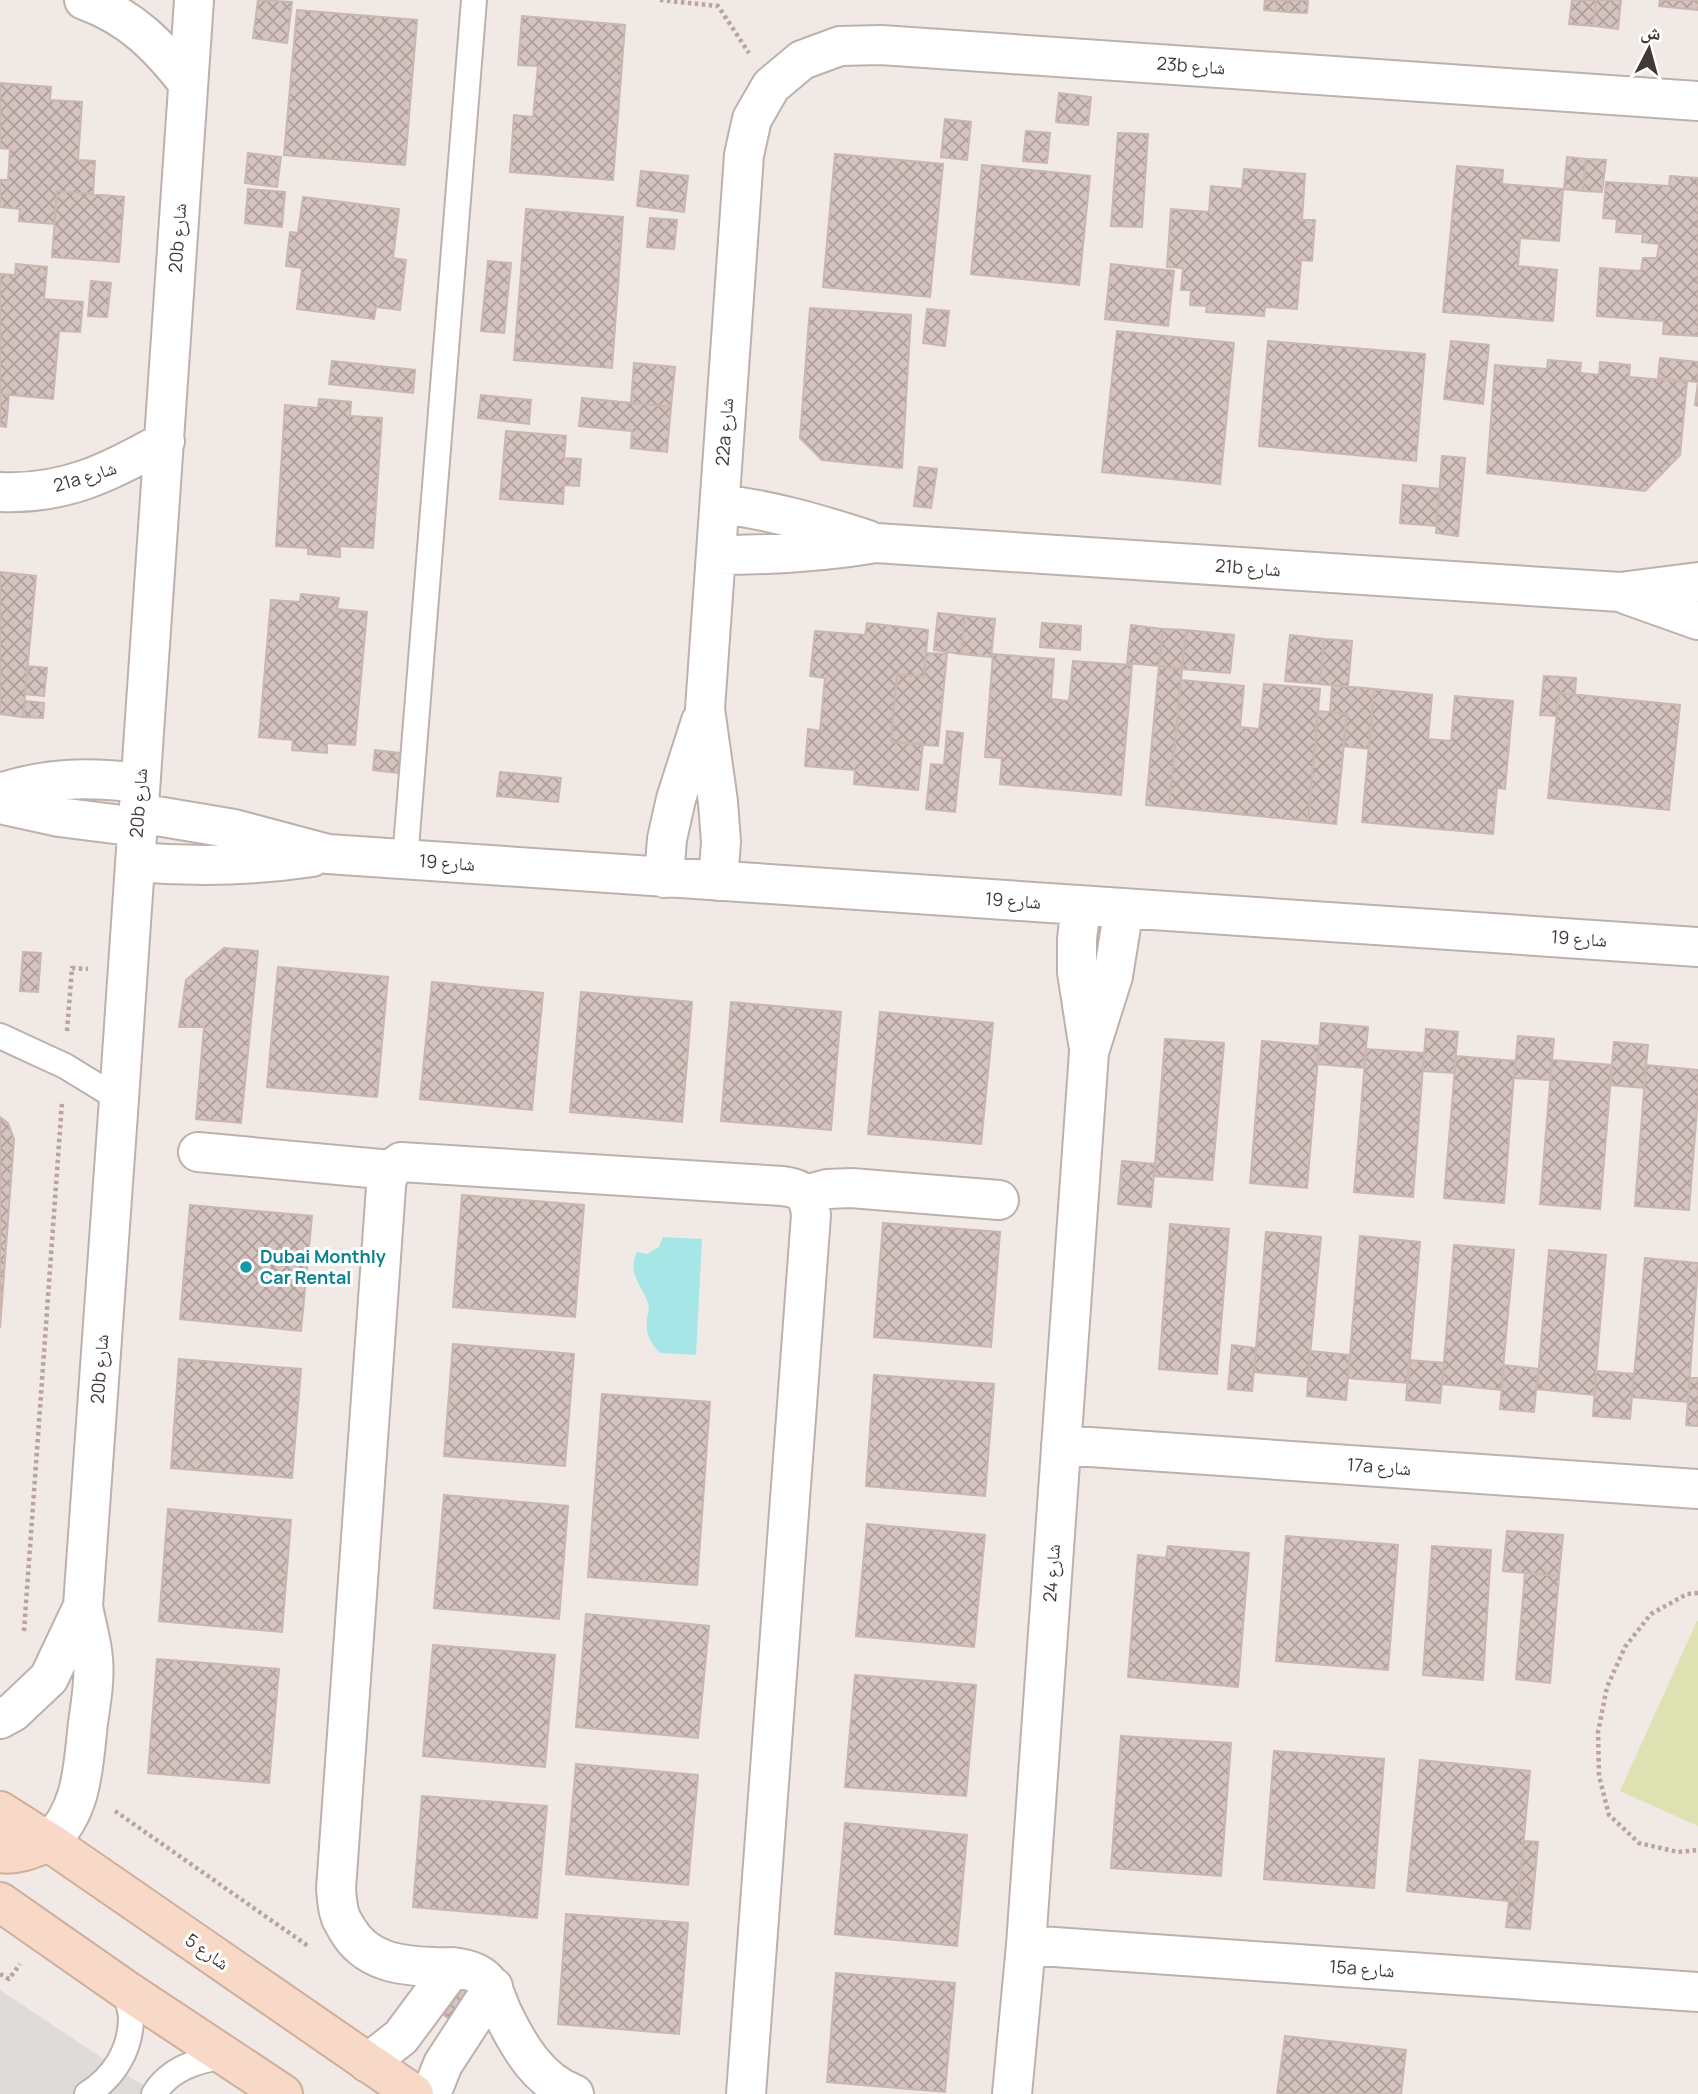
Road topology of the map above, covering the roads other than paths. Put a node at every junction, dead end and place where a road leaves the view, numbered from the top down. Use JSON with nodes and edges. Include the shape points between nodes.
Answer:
{"nodes":[{"id":1,"x":84,"y":0,"type":"edge"},
{"id":2,"x":194,"y":0,"type":"edge"},
{"id":3,"x":474,"y":0,"type":"edge"},
{"id":4,"x":188,"y":83,"type":"junction"},
{"id":5,"x":1698,"y":102,"type":"edge"},
{"id":6,"x":744,"y":155,"type":"joint"},
{"id":7,"x":165,"y":441,"type":"junction"},
{"id":8,"x":0,"y":492,"type":"edge"},
{"id":9,"x":720,"y":504,"type":"junction"},
{"id":10,"x":876,"y":543,"type":"junction"},
{"id":11,"x":716,"y":555,"type":"junction"},
{"id":12,"x":1698,"y":582,"type":"edge"},
{"id":13,"x":1620,"y":592,"type":"junction"},
{"id":14,"x":1698,"y":620,"type":"edge"},
{"id":15,"x":705,"y":709,"type":"junction"},
{"id":16,"x":0,"y":793,"type":"edge"},
{"id":17,"x":0,"y":804,"type":"edge"},
{"id":18,"x":138,"y":821,"type":"junction"},
{"id":19,"x":405,"y":860,"type":"junction"},
{"id":20,"x":664,"y":878,"type":"junction"},
{"id":21,"x":718,"y":881,"type":"junction"},
{"id":22,"x":1081,"y":905,"type":"junction"},
{"id":23,"x":1124,"y":908,"type":"junction"},
{"id":24,"x":1698,"y":947,"type":"edge"},
{"id":25,"x":0,"y":1036,"type":"edge"},
{"id":26,"x":1089,"y":1052,"type":"junction"},
{"id":27,"x":120,"y":1099,"type":"junction"},
{"id":28,"x":198,"y":1152,"type":"dead end"},
{"id":29,"x":391,"y":1170,"type":"junction"},
{"id":30,"x":805,"y":1195,"type":"junction"},
{"id":31,"x":999,"y":1200,"type":"dead end"},
{"id":32,"x":1061,"y":1445,"type":"junction"},
{"id":33,"x":1698,"y":1489,"type":"edge"},
{"id":34,"x":83,"y":1606,"type":"junction"},
{"id":35,"x":0,"y":1719,"type":"edge"},
{"id":36,"x":0,"y":1811,"type":"edge"},
{"id":37,"x":49,"y":1842,"type":"junction"},
{"id":38,"x":0,"y":1853,"type":"edge"},
{"id":39,"x":0,"y":1902,"type":"edge"},
{"id":40,"x":1026,"y":1945,"type":"junction"},
{"id":41,"x":453,"y":1967,"type":"junction"},
{"id":42,"x":493,"y":1987,"type":"junction"},
{"id":43,"x":126,"y":1990,"type":"junction"},
{"id":44,"x":1698,"y":1992,"type":"edge"},
{"id":45,"x":226,"y":2056,"type":"junction"},
{"id":46,"x":368,"y":2063,"type":"junction"},
{"id":47,"x":86,"y":2094,"type":"edge"},
{"id":48,"x":154,"y":2094,"type":"edge"},
{"id":49,"x":283,"y":2094,"type":"edge"},
{"id":50,"x":414,"y":2094,"type":"edge"},
{"id":51,"x":431,"y":2094,"type":"edge"},
{"id":52,"x":574,"y":2094,"type":"edge"},
{"id":53,"x":746,"y":2094,"type":"edge"},
{"id":54,"x":1012,"y":2094,"type":"edge"}],
"edges":[{"from":1,"to":4,"type":"street","via":[[137,27]]},
{"from":2,"to":4,"type":"street","name":"20b شارع"},
{"from":3,"to":19,"type":"lane"},
{"from":4,"to":7,"type":"street","name":"20b شارع"},
{"from":5,"to":6,"type":"street","name":"23b شارع","via":[[881,45],[839,46],[802,60],[771,86],[752,119]]},
{"from":6,"to":9,"type":"street","name":"22a شارع"},
{"from":7,"to":8,"type":"street","name":"21a شارع","via":[[119,467],[71,485]]},
{"from":7,"to":18,"type":"street","name":"20b شارع"},
{"from":9,"to":10,"type":"street","name":"21b شارع","via":[[789,516]]},
{"from":9,"to":11,"type":"street","name":"22a شارع"},
{"from":10,"to":11,"type":"street","name":"21b شارع","via":[[831,551]]},
{"from":10,"to":13,"type":"street","name":"21b شارع"},
{"from":11,"to":15,"type":"street","name":"22a شارع"},
{"from":12,"to":13,"type":"street","name":"21b شارع"},
{"from":13,"to":14,"type":"street","name":"21b شارع"},
{"from":15,"to":20,"type":"street","name":"22a شارع","via":[[676,799]]},
{"from":15,"to":21,"type":"street","name":"22a شارع","via":[[721,842]]},
{"from":16,"to":18,"type":"street","name":"شارع 19","via":[[60,780],[100,778]]},
{"from":17,"to":18,"type":"street","name":"شارع 19","via":[[72,819]]},
{"from":18,"to":19,"type":"street","name":"شارع 19","via":[[234,829],[328,854]]},
{"from":18,"to":27,"type":"street","name":"20b شارع"},
{"from":19,"to":20,"type":"street","name":"شارع 19"},
{"from":20,"to":21,"type":"street","name":"شارع 19"},
{"from":21,"to":22,"type":"street","name":"شارع 19"},
{"from":22,"to":23,"type":"street","name":"شارع 19"},
{"from":22,"to":26,"type":"street","via":[[1077,972]]},
{"from":23,"to":24,"type":"street","name":"شارع 19"},
{"from":23,"to":26,"type":"street","via":[[1113,976]]},
{"from":25,"to":27,"type":"lane","via":[[65,1066]]},
{"from":26,"to":32,"type":"street","name":"شارع 24"},
{"from":27,"to":34,"type":"street","name":"20b شارع"},
{"from":28,"to":29,"type":"street"},
{"from":29,"to":30,"type":"street","via":[[401,1162],[413,1162],[794,1187]]},
{"from":29,"to":41,"type":"street","via":[[386,1187],[336,1889],[340,1917],[354,1941],[376,1958],[404,1966]]},
{"from":30,"to":31,"type":"street","via":[[851,1188]]},
{"from":30,"to":53,"type":"street","via":[[810,1204],[810,1229]]},
{"from":32,"to":33,"type":"street","name":"17a شارع"},
{"from":32,"to":40,"type":"street","name":"شارع 24"},
{"from":34,"to":35,"type":"street","name":"20b شارع","via":[[49,1678]]},
{"from":34,"to":37,"type":"street","name":"20b شارع","via":[[93,1675],[82,1781],[74,1807]]},
{"from":36,"to":37,"type":"street","name":"شارع 5"},
{"from":37,"to":38,"type":"street","via":[[31,1850]]},
{"from":37,"to":46,"type":"street","name":"شارع 5"},
{"from":39,"to":43,"type":"street"},
{"from":40,"to":44,"type":"street","name":"15a شارع"},
{"from":40,"to":54,"type":"street","name":"شارع 24"},
{"from":41,"to":42,"type":"street","via":[[468,1970]]},
{"from":41,"to":46,"type":"street","via":[[401,2036]]},
{"from":42,"to":51,"type":"street","via":[[443,2064]]},
{"from":42,"to":52,"type":"street","via":[[520,2046],[538,2071]]},
{"from":43,"to":45,"type":"street"},
{"from":43,"to":47,"type":"lane","via":[[131,2016],[128,2042],[118,2065]]},
{"from":45,"to":48,"type":"lane","via":[[200,2060],[176,2071]]},
{"from":45,"to":49,"type":"street"},
{"from":46,"to":50,"type":"street","name":"شارع 5"}]}
